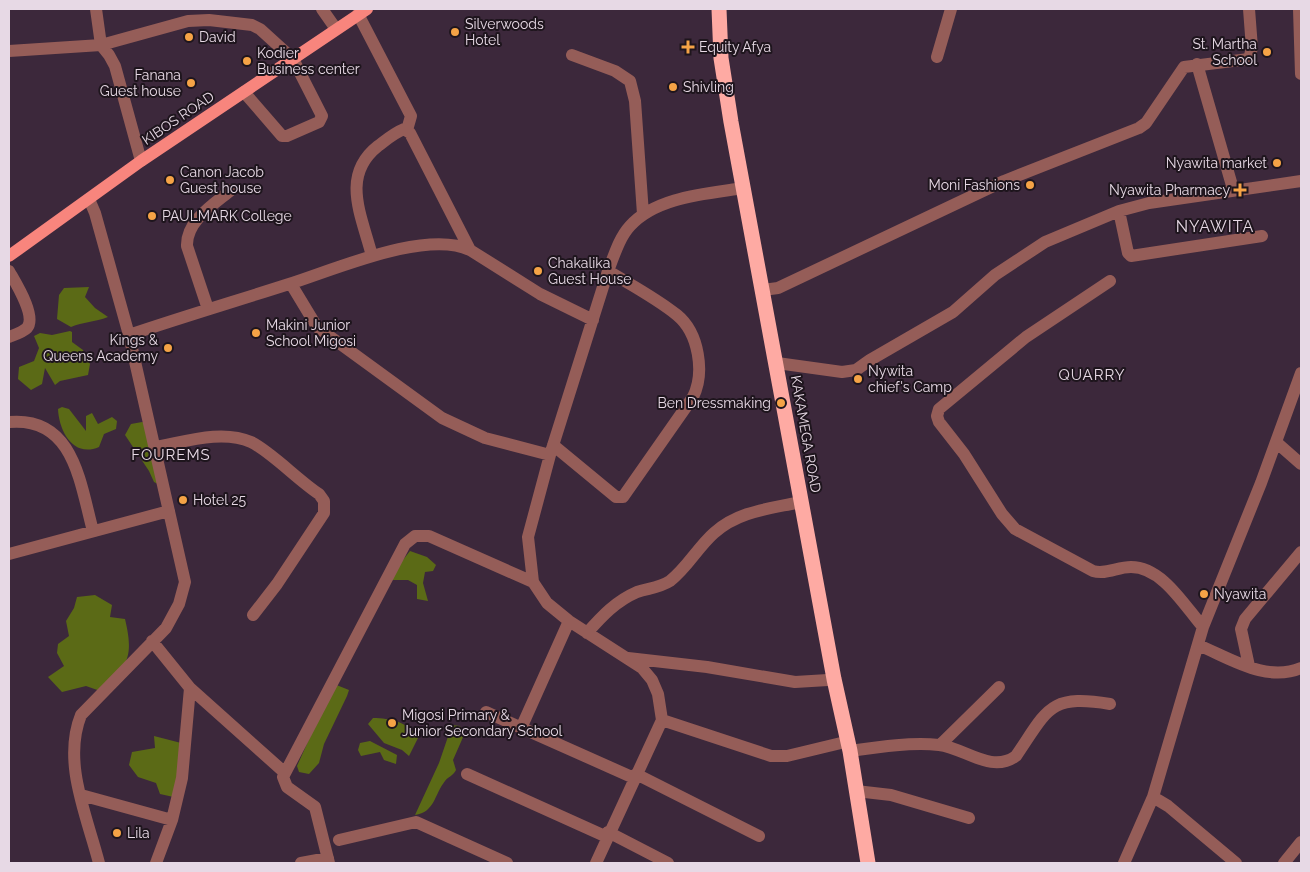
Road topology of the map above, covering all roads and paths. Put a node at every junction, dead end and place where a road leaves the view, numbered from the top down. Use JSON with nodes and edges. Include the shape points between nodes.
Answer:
{"nodes":[{"id":1,"x":96,"y":9,"type":"edge"},
{"id":2,"x":322,"y":9,"type":"edge"},
{"id":3,"x":715,"y":9,"type":"edge"},
{"id":4,"x":719,"y":9,"type":"edge"},
{"id":5,"x":951,"y":9,"type":"edge"},
{"id":6,"x":1249,"y":9,"type":"edge"},
{"id":7,"x":1299,"y":9,"type":"edge"},
{"id":8,"x":363,"y":12,"type":"edge"},
{"id":9,"x":208,"y":15,"type":"edge"},
{"id":10,"x":336,"y":29,"type":"junction"},
{"id":11,"x":101,"y":44,"type":"junction"},
{"id":12,"x":9,"y":51,"type":"edge"},
{"id":13,"x":572,"y":55,"type":"dead end"},
{"id":14,"x":937,"y":57,"type":"dead end"},
{"id":15,"x":293,"y":59,"type":"junction"},
{"id":16,"x":1197,"y":64,"type":"junction"},
{"id":17,"x":1301,"y":74,"type":"edge"},
{"id":18,"x":244,"y":92,"type":"junction"},
{"id":19,"x":407,"y":130,"type":"junction"},
{"id":20,"x":141,"y":161,"type":"junction"},
{"id":21,"x":1301,"y":181,"type":"edge"},
{"id":22,"x":737,"y":189,"type":"junction"},
{"id":23,"x":1233,"y":189,"type":"junction"},
{"id":24,"x":231,"y":190,"type":"dead end"},
{"id":25,"x":89,"y":199,"type":"junction"},
{"id":26,"x":1119,"y":211,"type":"junction"},
{"id":27,"x":643,"y":214,"type":"junction"},
{"id":28,"x":1262,"y":236,"type":"dead end"},
{"id":29,"x":470,"y":250,"type":"junction"},
{"id":30,"x":9,"y":256,"type":"edge"},
{"id":31,"x":372,"y":256,"type":"junction"},
{"id":32,"x":9,"y":271,"type":"edge"},
{"id":33,"x":608,"y":271,"type":"junction"},
{"id":34,"x":1110,"y":281,"type":"dead end"},
{"id":35,"x":291,"y":284,"type":"junction"},
{"id":36,"x":763,"y":290,"type":"junction"},
{"id":37,"x":208,"y":308,"type":"junction"},
{"id":38,"x":593,"y":320,"type":"junction"},
{"id":39,"x":129,"y":335,"type":"junction"},
{"id":40,"x":9,"y":337,"type":"edge"},
{"id":41,"x":776,"y":364,"type":"junction"},
{"id":42,"x":1301,"y":373,"type":"edge"},
{"id":43,"x":9,"y":422,"type":"edge"},
{"id":44,"x":1276,"y":442,"type":"junction"},
{"id":45,"x":155,"y":447,"type":"junction"},
{"id":46,"x":552,"y":450,"type":"junction"},
{"id":47,"x":1301,"y":464,"type":"edge"},
{"id":48,"x":796,"y":503,"type":"junction"},
{"id":49,"x":169,"y":511,"type":"junction"},
{"id":50,"x":92,"y":531,"type":"junction"},
{"id":51,"x":1301,"y":552,"type":"edge"},
{"id":52,"x":9,"y":554,"type":"edge"},
{"id":53,"x":533,"y":582,"type":"junction"},
{"id":54,"x":252,"y":616,"type":"dead end"},
{"id":55,"x":569,"y":621,"type":"junction"},
{"id":56,"x":1204,"y":627,"type":"junction"},
{"id":57,"x":587,"y":633,"type":"junction"},
{"id":58,"x":152,"y":641,"type":"junction"},
{"id":59,"x":1198,"y":645,"type":"junction"},
{"id":60,"x":625,"y":658,"type":"junction"},
{"id":61,"x":1249,"y":666,"type":"junction"},
{"id":62,"x":1301,"y":668,"type":"edge"},
{"id":63,"x":828,"y":680,"type":"junction"},
{"id":64,"x":999,"y":687,"type":"dead end"},
{"id":65,"x":190,"y":688,"type":"junction"},
{"id":66,"x":1110,"y":704,"type":"dead end"},
{"id":67,"x":486,"y":712,"type":"dead end"},
{"id":68,"x":662,"y":720,"type":"junction"},
{"id":69,"x":522,"y":726,"type":"junction"},
{"id":70,"x":940,"y":745,"type":"junction"},
{"id":71,"x":845,"y":747,"type":"junction"},
{"id":72,"x":284,"y":772,"type":"junction"},
{"id":73,"x":467,"y":774,"type":"dead end"},
{"id":74,"x":635,"y":776,"type":"junction"},
{"id":75,"x":856,"y":790,"type":"junction"},
{"id":76,"x":81,"y":794,"type":"junction"},
{"id":77,"x":1153,"y":797,"type":"junction"},
{"id":78,"x":969,"y":818,"type":"dead end"},
{"id":79,"x":172,"y":820,"type":"junction"},
{"id":80,"x":608,"y":834,"type":"junction"},
{"id":81,"x":759,"y":836,"type":"dead end"},
{"id":82,"x":339,"y":840,"type":"dead end"},
{"id":83,"x":1301,"y":842,"type":"edge"},
{"id":84,"x":329,"y":861,"type":"edge"},
{"id":85,"x":99,"y":863,"type":"edge"},
{"id":86,"x":156,"y":863,"type":"edge"},
{"id":87,"x":301,"y":863,"type":"edge"},
{"id":88,"x":507,"y":863,"type":"edge"},
{"id":89,"x":596,"y":863,"type":"edge"},
{"id":90,"x":668,"y":863,"type":"edge"},
{"id":91,"x":860,"y":863,"type":"edge"},
{"id":92,"x":868,"y":863,"type":"edge"},
{"id":93,"x":1124,"y":863,"type":"edge"},
{"id":94,"x":1236,"y":863,"type":"edge"},
{"id":95,"x":1284,"y":863,"type":"edge"}],
"edges":[{"from":1,"to":11,"type":"street"},
{"from":2,"to":10,"type":"street"},
{"from":3,"to":22,"type":"highway","name":"KAKAMEGA ROAD","via":[[717,58]]},
{"from":4,"to":36,"type":"highway","name":"KAKAMEGA ROAD","via":[[723,66]]},
{"from":5,"to":14,"type":"street"},
{"from":6,"to":16,"type":"street","via":[[1252,48],[1249,59]]},
{"from":7,"to":17,"type":"street"},
{"from":8,"to":10,"type":"main road","name":"KIBOS ROAD"},
{"from":8,"to":19,"type":"street","via":[[411,116]]},
{"from":9,"to":11,"type":"street"},
{"from":9,"to":15,"type":"street","via":[[258,28]]},
{"from":10,"to":15,"type":"main road","name":"KIBOS ROAD"},
{"from":11,"to":12,"type":"street"},
{"from":11,"to":20,"type":"street","via":[[115,66]]},
{"from":13,"to":27,"type":"street","via":[[615,71],[630,81],[635,101]]},
{"from":15,"to":18,"type":"main road","name":"KIBOS ROAD"},
{"from":15,"to":18,"type":"street","via":[[320,110],[320,122],[282,136]]},
{"from":16,"to":23,"type":"street"},
{"from":16,"to":36,"type":"street","via":[[1184,67],[1146,123],[1139,128],[1004,181],[778,288]]},
{"from":18,"to":20,"type":"main road","name":"KIBOS ROAD"},
{"from":19,"to":29,"type":"street"},
{"from":19,"to":31,"type":"street","via":[[394,134],[372,151],[358,172],[356,191]]},
{"from":20,"to":25,"type":"main road","name":"KIBOS ROAD"},
{"from":21,"to":23,"type":"street"},
{"from":22,"to":27,"type":"street","via":[[667,203]]},
{"from":22,"to":48,"type":"highway","name":"KAKAMEGA ROAD"},
{"from":23,"to":26,"type":"street"},
{"from":24,"to":37,"type":"street","via":[[200,217],[187,238]]},
{"from":25,"to":30,"type":"main road","name":"KIBOS ROAD"},
{"from":25,"to":39,"type":"street"},
{"from":26,"to":28,"type":"street","via":[[1131,256]]},
{"from":26,"to":41,"type":"street","via":[[1032,249],[995,275],[953,312],[856,370],[842,372]]},
{"from":27,"to":33,"type":"street","via":[[620,241]]},
{"from":29,"to":31,"type":"street","via":[[440,244]]},
{"from":29,"to":38,"type":"street","via":[[540,294]]},
{"from":31,"to":35,"type":"street"},
{"from":32,"to":40,"type":"street","via":[[25,301],[30,322],[27,328]]},
{"from":33,"to":38,"type":"street"},
{"from":33,"to":46,"type":"street","via":[[682,320],[698,354],[699,383],[693,397],[623,497],[616,497]]},
{"from":34,"to":56,"type":"street","via":[[1026,337],[939,409],[937,416],[1015,529],[1092,572],[1105,573],[1128,567],[1147,569],[1162,580]]},
{"from":35,"to":37,"type":"street"},
{"from":35,"to":46,"type":"street","via":[[317,327],[442,418],[484,438]]},
{"from":36,"to":41,"type":"highway","name":"KAKAMEGA ROAD"},
{"from":37,"to":39,"type":"street"},
{"from":38,"to":46,"type":"street"},
{"from":39,"to":45,"type":"street"},
{"from":41,"to":71,"type":"highway","name":"KAKAMEGA ROAD"},
{"from":42,"to":44,"type":"street"},
{"from":43,"to":50,"type":"street","via":[[37,423],[55,433],[71,456]]},
{"from":44,"to":47,"type":"street"},
{"from":44,"to":56,"type":"street"},
{"from":45,"to":49,"type":"street"},
{"from":45,"to":54,"type":"street","via":[[215,438],[244,440],[259,447],[324,501],[324,513]]},
{"from":46,"to":53,"type":"street","via":[[528,537]]},
{"from":48,"to":57,"type":"street","via":[[739,515],[714,532],[669,581],[620,600]]},
{"from":48,"to":63,"type":"highway","name":"KAKAMEGA ROAD"},
{"from":49,"to":50,"type":"street"},
{"from":49,"to":58,"type":"street","via":[[184,582],[183,595],[174,617]]},
{"from":50,"to":52,"type":"street"},
{"from":51,"to":61,"type":"street","via":[[1245,619],[1241,629]]},
{"from":53,"to":55,"type":"street","via":[[547,603]]},
{"from":53,"to":72,"type":"street","via":[[429,536],[410,539]]},
{"from":55,"to":57,"type":"street"},
{"from":55,"to":69,"type":"street"},
{"from":56,"to":59,"type":"street"},
{"from":57,"to":60,"type":"street"},
{"from":58,"to":65,"type":"street"},
{"from":58,"to":76,"type":"street","via":[[81,715],[75,729],[72,752]]},
{"from":59,"to":61,"type":"street"},
{"from":59,"to":77,"type":"street"},
{"from":60,"to":63,"type":"street","via":[[707,667],[795,682]]},
{"from":60,"to":68,"type":"street","via":[[642,668],[652,680]]},
{"from":61,"to":62,"type":"street","via":[[1276,673]]},
{"from":63,"to":71,"type":"highway","name":"KAKAMEGA ROAD"},
{"from":64,"to":70,"type":"street"},
{"from":65,"to":72,"type":"street"},
{"from":65,"to":79,"type":"street","via":[[182,778]]},
{"from":66,"to":70,"type":"street","via":[[1081,699],[1051,707],[1016,756],[1008,762],[988,761]]},
{"from":67,"to":69,"type":"street"},
{"from":68,"to":71,"type":"street","via":[[771,756]]},
{"from":68,"to":74,"type":"street"},
{"from":69,"to":74,"type":"street"},
{"from":70,"to":71,"type":"street"},
{"from":71,"to":75,"type":"highway","name":"KAKAMEGA ROAD"},
{"from":71,"to":91,"type":"highway","name":"KAKAMEGA ROAD"},
{"from":72,"to":84,"type":"street","via":[[284,785],[315,807]]},
{"from":73,"to":80,"type":"street"},
{"from":74,"to":80,"type":"street"},
{"from":74,"to":81,"type":"street"},
{"from":75,"to":78,"type":"street","via":[[891,795]]},
{"from":75,"to":92,"type":"highway","name":"KAKAMEGA ROAD"},
{"from":76,"to":79,"type":"street"},
{"from":76,"to":85,"type":"street"},
{"from":77,"to":93,"type":"street"},
{"from":77,"to":94,"type":"street"},
{"from":79,"to":86,"type":"street"},
{"from":80,"to":89,"type":"street"},
{"from":80,"to":90,"type":"street"},
{"from":82,"to":88,"type":"street","via":[[416,822]]},
{"from":83,"to":95,"type":"street"},
{"from":84,"to":87,"type":"street"}]}
